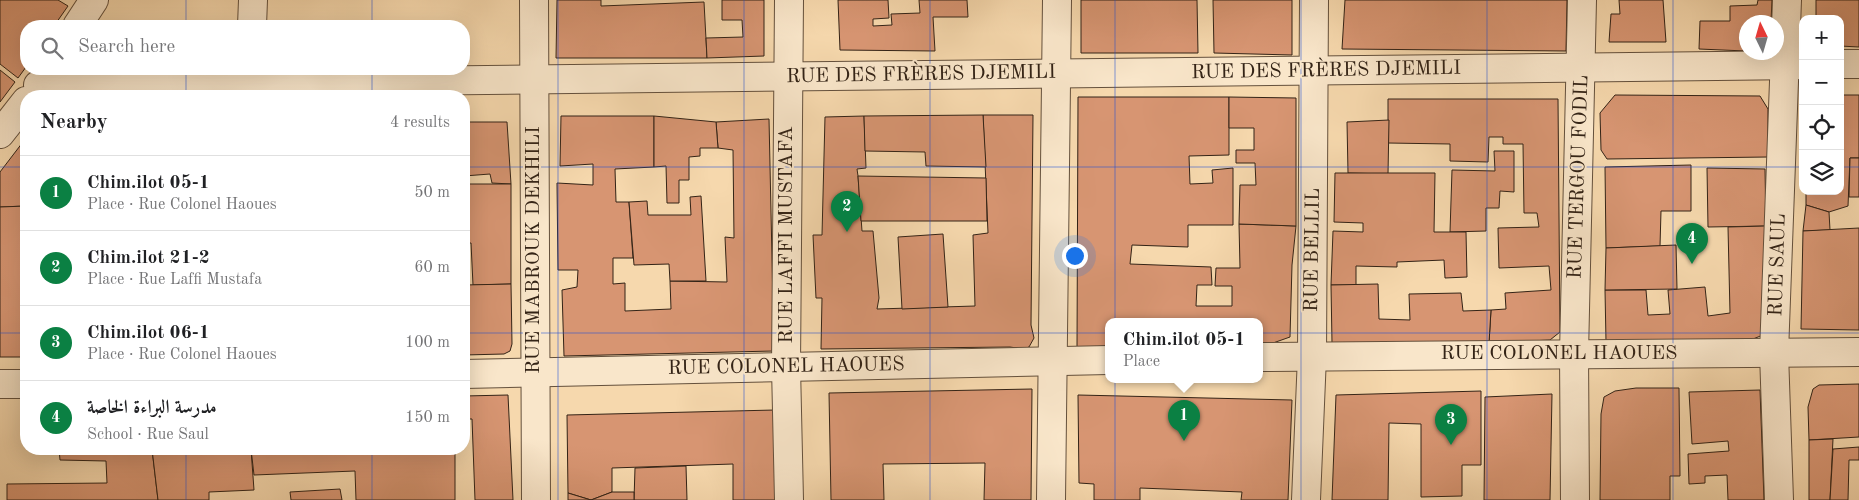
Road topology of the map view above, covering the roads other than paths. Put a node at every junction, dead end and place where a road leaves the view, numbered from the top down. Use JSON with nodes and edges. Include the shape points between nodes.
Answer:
{"nodes":[{"id":1,"x":94,"y":0,"type":"edge"},
{"id":2,"x":253,"y":0,"type":"edge"},
{"id":3,"x":534,"y":0,"type":"edge"},
{"id":4,"x":789,"y":0,"type":"edge"},
{"id":5,"x":1057,"y":0,"type":"edge"},
{"id":6,"x":1314,"y":0,"type":"edge"},
{"id":7,"x":1582,"y":0,"type":"edge"},
{"id":8,"x":1787,"y":0,"type":"edge"},
{"id":9,"x":80,"y":20,"type":"edge"},
{"id":10,"x":252,"y":20,"type":"edge"},
{"id":11,"x":1844,"y":64,"type":"edge"},
{"id":12,"x":1859,"y":64,"type":"edge"},
{"id":13,"x":1794,"y":65,"type":"edge"},
{"id":14,"x":1582,"y":68,"type":"junction"},
{"id":15,"x":1315,"y":71,"type":"junction"},
{"id":16,"x":1056,"y":74,"type":"junction"},
{"id":17,"x":788,"y":77,"type":"junction"},
{"id":18,"x":533,"y":80,"type":"junction"},
{"id":19,"x":250,"y":83,"type":"edge"},
{"id":20,"x":36,"y":88,"type":"edge"},
{"id":21,"x":20,"y":108,"type":"edge"},
{"id":22,"x":0,"y":134,"type":"edge"},
{"id":23,"x":1859,"y":352,"type":"edge"},
{"id":24,"x":1774,"y":353,"type":"junction"},
{"id":25,"x":1574,"y":354,"type":"junction"},
{"id":26,"x":1312,"y":356,"type":"junction"},
{"id":27,"x":1263,"y":357,"type":"edge"},
{"id":28,"x":1105,"y":360,"type":"edge"},
{"id":29,"x":1053,"y":361,"type":"junction"},
{"id":30,"x":786,"y":367,"type":"junction"},
{"id":31,"x":535,"y":373,"type":"junction"},
{"id":32,"x":470,"y":374,"type":"edge"},
{"id":33,"x":0,"y":384,"type":"edge"},
{"id":34,"x":20,"y":384,"type":"edge"},
{"id":35,"x":536,"y":500,"type":"edge"},
{"id":36,"x":789,"y":500,"type":"edge"},
{"id":37,"x":1052,"y":500,"type":"edge"},
{"id":38,"x":1306,"y":500,"type":"edge"},
{"id":39,"x":1575,"y":500,"type":"edge"},
{"id":40,"x":1779,"y":500,"type":"edge"}],
"edges":[{"from":1,"to":9,"type":"street"},
{"from":2,"to":10,"type":"street"},
{"from":3,"to":18,"type":"street","name":"RUE MABROUK DEKHILI"},
{"from":4,"to":17,"type":"street","name":"RUE LAFFI MUSTAFA"},
{"from":5,"to":16,"type":"street"},
{"from":6,"to":15,"type":"street","name":"RUE BELLIL"},
{"from":7,"to":14,"type":"street","name":"RUE TERGOU FODIL"},
{"from":8,"to":13,"type":"street","name":"RUE SAUL"},
{"from":11,"to":12,"type":"street"},
{"from":13,"to":14,"type":"street","name":"RUE DES FRÈRES DJEMILI"},
{"from":13,"to":24,"type":"street","name":"RUE SAUL"},
{"from":14,"to":15,"type":"street","name":"RUE DES FRÈRES DJEMILI"},
{"from":14,"to":25,"type":"street","name":"RUE TERGOU FODIL"},
{"from":15,"to":16,"type":"street","name":"RUE DES FRÈRES DJEMILI"},
{"from":15,"to":26,"type":"street","name":"RUE BELLIL"},
{"from":16,"to":17,"type":"street","name":"RUE DES FRÈRES DJEMILI"},
{"from":16,"to":29,"type":"street"},
{"from":17,"to":18,"type":"street","name":"RUE DES FRÈRES DJEMILI"},
{"from":17,"to":30,"type":"street","name":"RUE LAFFI MUSTAFA"},
{"from":18,"to":19,"type":"street","name":"RUE DES FRÈRES DJEMILI"},
{"from":18,"to":31,"type":"street","name":"RUE MABROUK DEKHILI"},
{"from":19,"to":20,"type":"street","name":"RUE DES FRÈRES DJEMILI"},
{"from":21,"to":22,"type":"street"},
{"from":23,"to":24,"type":"street","name":"RUE COLONEL HAOUES"},
{"from":24,"to":25,"type":"street","name":"RUE COLONEL HAOUES"},
{"from":24,"to":40,"type":"street","name":"RUE SAUL"},
{"from":25,"to":26,"type":"street","name":"RUE COLONEL HAOUES"},
{"from":25,"to":39,"type":"street","name":"RUE TERGOU FODIL"},
{"from":26,"to":27,"type":"street","name":"RUE COLONEL HAOUES"},
{"from":26,"to":38,"type":"street","name":"RUE BELLIL"},
{"from":28,"to":29,"type":"street","name":"RUE COLONEL HAOUES"},
{"from":29,"to":30,"type":"street","name":"RUE COLONEL HAOUES"},
{"from":29,"to":37,"type":"street"},
{"from":30,"to":31,"type":"street","name":"RUE COLONEL HAOUES"},
{"from":30,"to":36,"type":"street","name":"RUE LAFFI MUSTAFA"},
{"from":31,"to":32,"type":"street","name":"RUE COLONEL HAOUES"},
{"from":31,"to":35,"type":"street","name":"RUE MABROUK DEKHILI"},
{"from":33,"to":34,"type":"street"}]}
